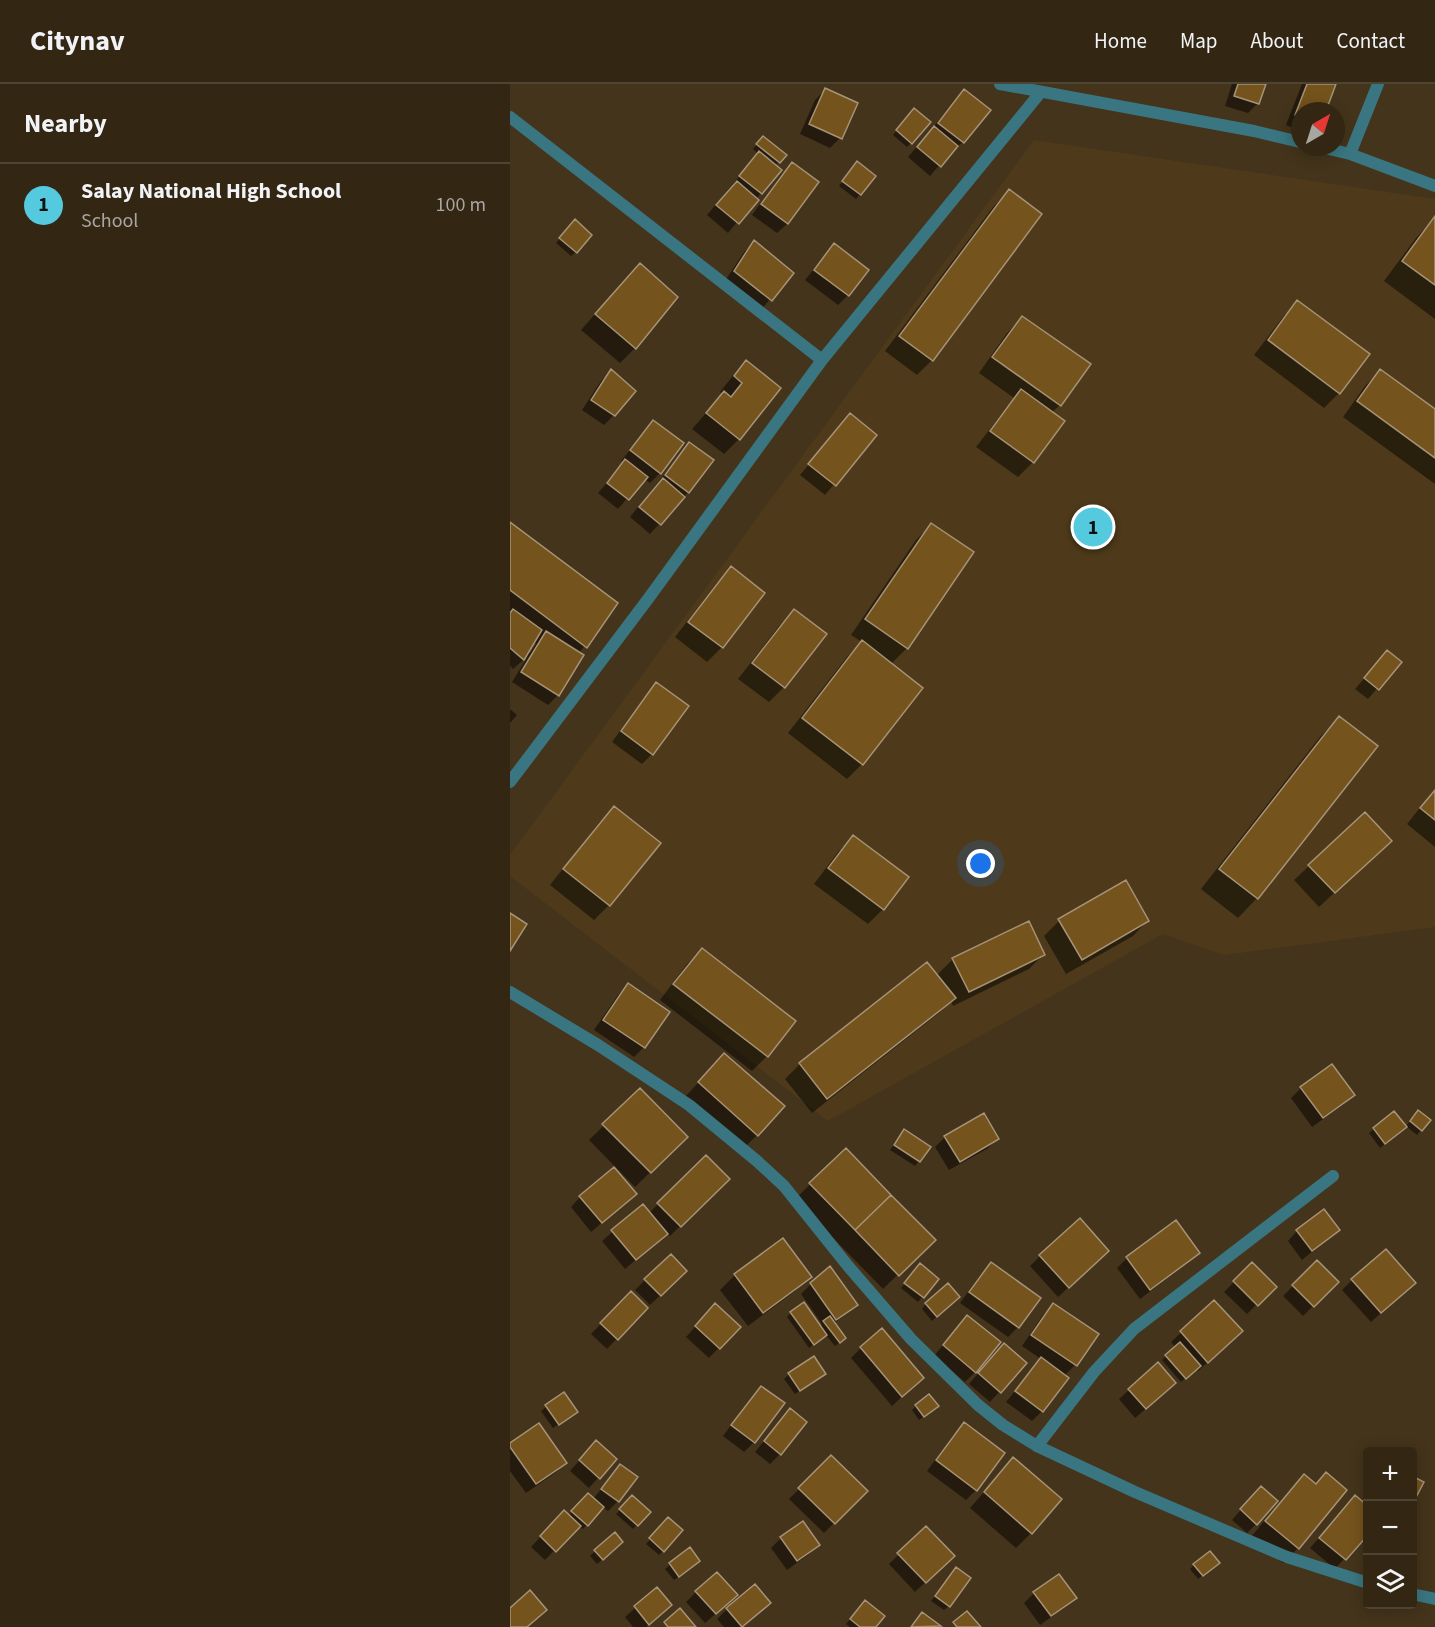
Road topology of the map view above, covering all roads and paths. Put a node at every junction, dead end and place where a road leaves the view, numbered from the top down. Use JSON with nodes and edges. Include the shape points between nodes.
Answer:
{"nodes":[{"id":1,"x":1000,"y":84,"type":"edge"},
{"id":2,"x":1378,"y":84,"type":"edge"},
{"id":3,"x":1040,"y":93,"type":"junction"},
{"id":4,"x":510,"y":117,"type":"edge"},
{"id":5,"x":1291,"y":140,"type":"edge"},
{"id":6,"x":1345,"y":153,"type":"edge"},
{"id":7,"x":1350,"y":154,"type":"junction"},
{"id":8,"x":1435,"y":186,"type":"edge"},
{"id":9,"x":822,"y":360,"type":"junction"},
{"id":10,"x":510,"y":782,"type":"edge"},
{"id":11,"x":510,"y":992,"type":"edge"},
{"id":12,"x":1333,"y":1176,"type":"dead end"},
{"id":13,"x":1037,"y":1446,"type":"junction"},
{"id":14,"x":1363,"y":1581,"type":"edge"},
{"id":15,"x":1417,"y":1595,"type":"edge"},
{"id":16,"x":1435,"y":1599,"type":"edge"}],
"edges":[{"from":1,"to":3,"type":"street"},
{"from":2,"to":7,"type":"street"},
{"from":3,"to":5,"type":"street"},
{"from":3,"to":9,"type":"street"},
{"from":4,"to":9,"type":"street"},
{"from":6,"to":7,"type":"street"},
{"from":7,"to":8,"type":"street"},
{"from":9,"to":10,"type":"street"},
{"from":11,"to":13,"type":"street","via":[[690,1105],[757,1161],[784,1186],[911,1339],[978,1405]]},
{"from":12,"to":13,"type":"street","via":[[1134,1329],[1094,1372]]},
{"from":13,"to":14,"type":"street","via":[[1287,1557]]},
{"from":15,"to":16,"type":"street"}]}
